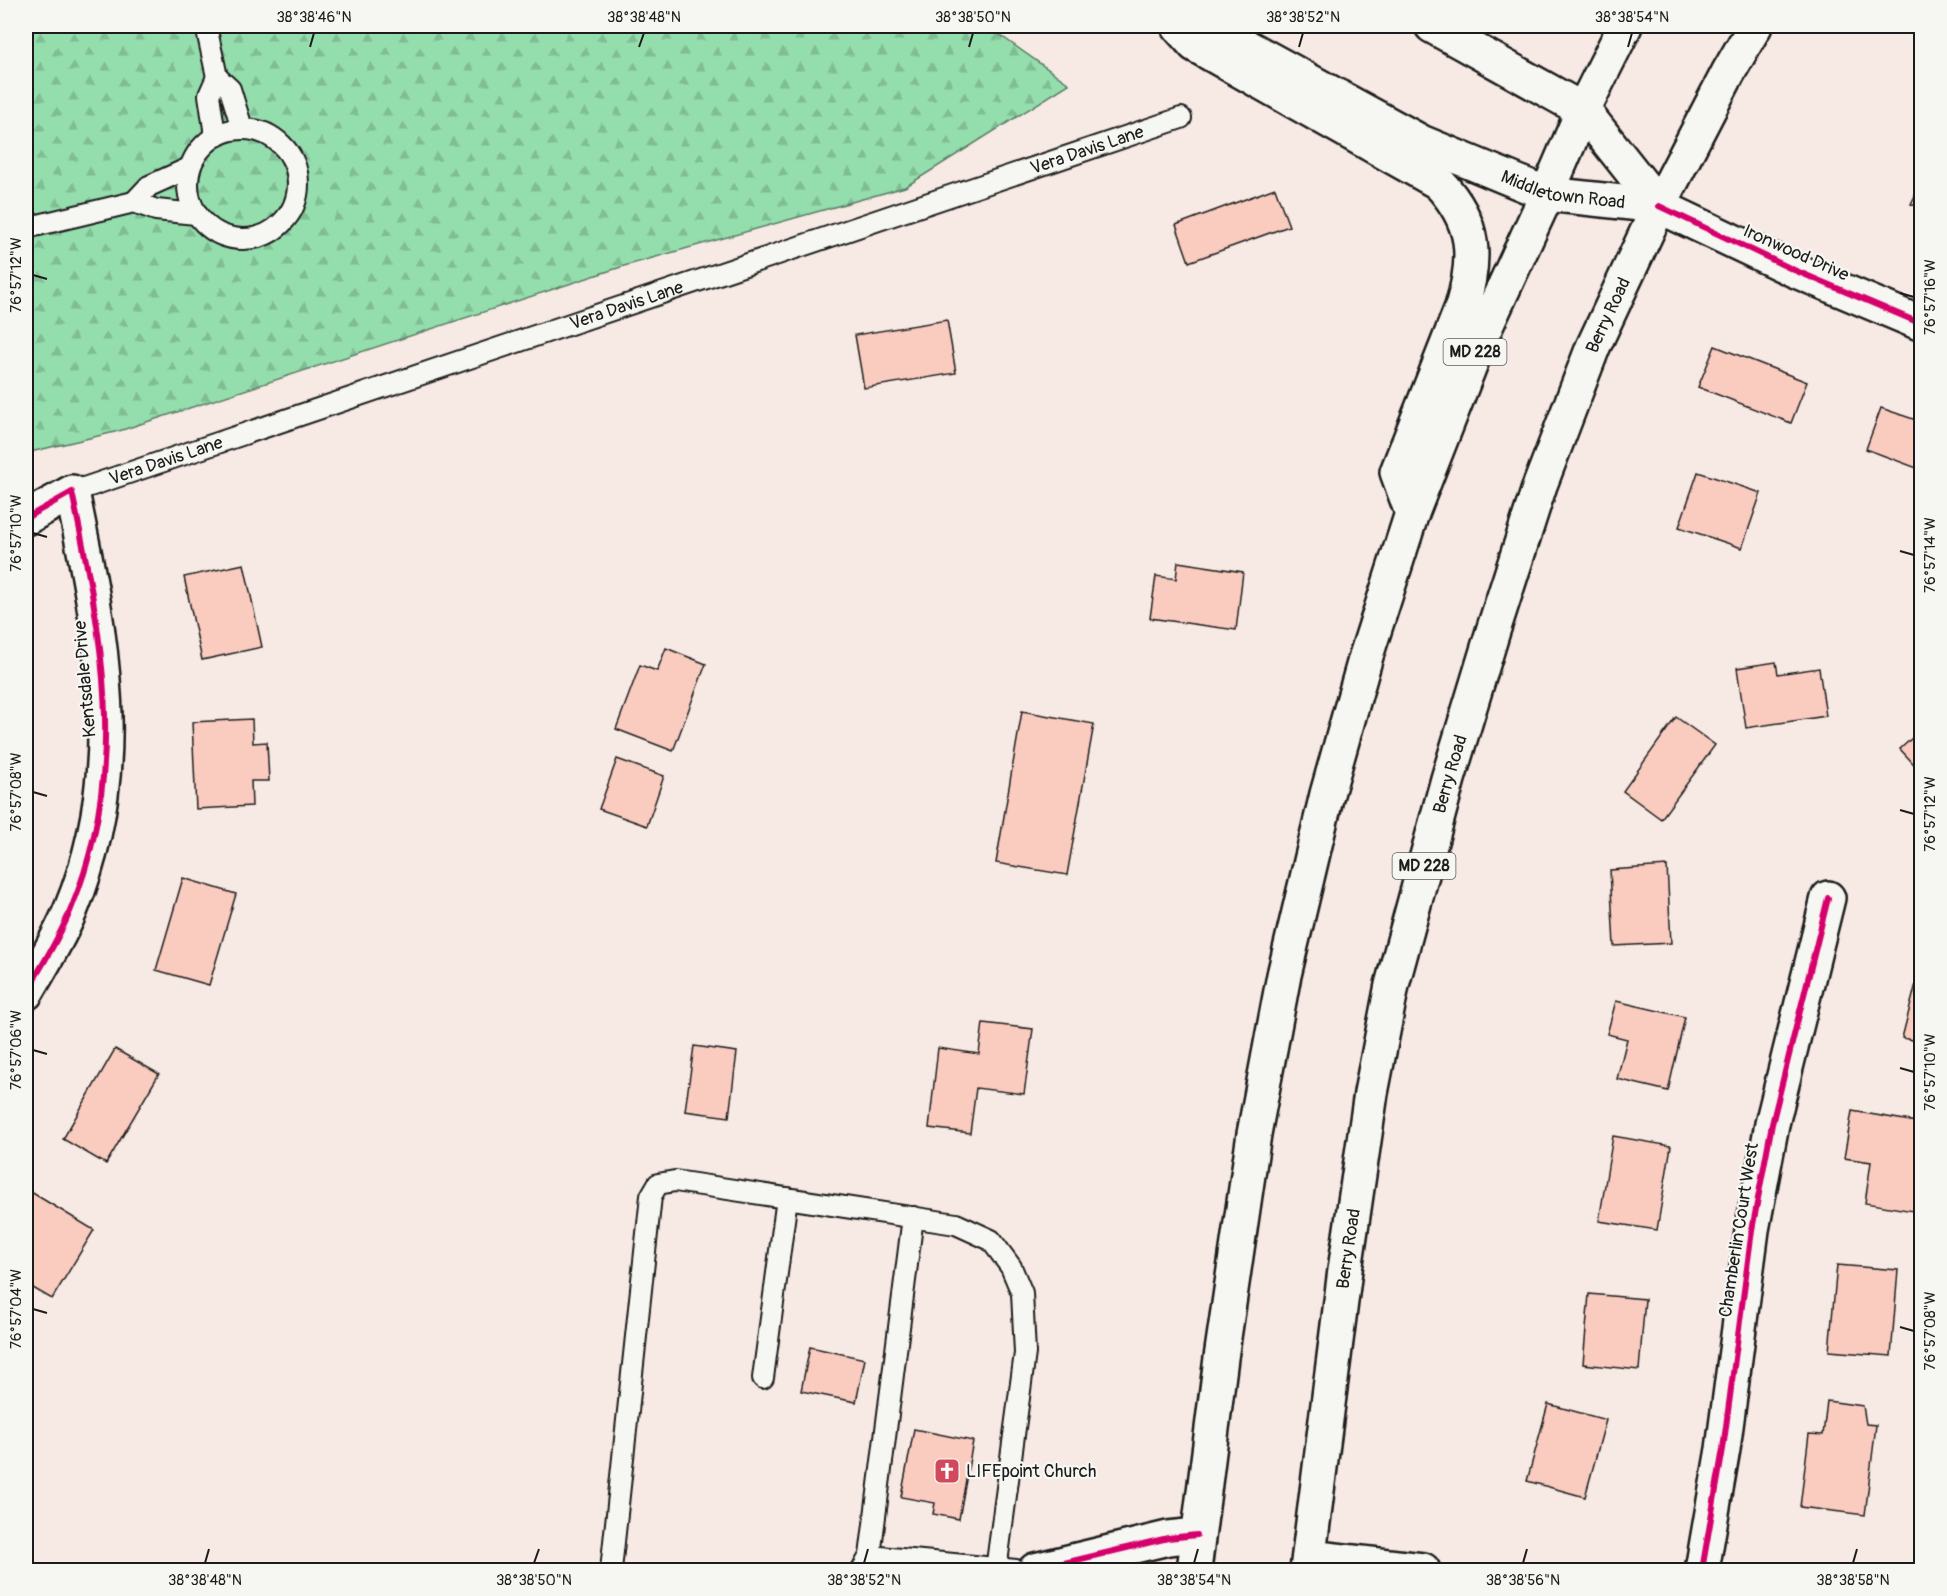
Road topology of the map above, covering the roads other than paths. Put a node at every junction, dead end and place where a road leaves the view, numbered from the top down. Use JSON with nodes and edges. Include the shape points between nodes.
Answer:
{"nodes":[{"id":1,"x":206,"y":26,"type":"edge"},
{"id":2,"x":1178,"y":26,"type":"edge"},
{"id":3,"x":1209,"y":26,"type":"edge"},
{"id":4,"x":1432,"y":26,"type":"edge"},
{"id":5,"x":1625,"y":26,"type":"edge"},
{"id":6,"x":1755,"y":26,"type":"edge"},
{"id":7,"x":217,"y":77,"type":"junction"},
{"id":8,"x":1583,"y":110,"type":"junction"},
{"id":9,"x":1181,"y":118,"type":"dead end"},
{"id":10,"x":242,"y":128,"type":"junction"},
{"id":11,"x":215,"y":135,"type":"junction"},
{"id":12,"x":189,"y":168,"type":"junction"},
{"id":13,"x":1547,"y":194,"type":"junction"},
{"id":14,"x":134,"y":202,"type":"junction"},
{"id":15,"x":1659,"y":206,"type":"junction"},
{"id":16,"x":196,"y":214,"type":"junction"},
{"id":17,"x":26,"y":228,"type":"edge"},
{"id":18,"x":1922,"y":324,"type":"edge"},
{"id":19,"x":72,"y":492,"type":"junction"},
{"id":20,"x":1412,"y":513,"type":"junction"},
{"id":21,"x":26,"y":518,"type":"edge"},
{"id":22,"x":1828,"y":898,"type":"dead end"},
{"id":23,"x":26,"y":992,"type":"edge"},
{"id":24,"x":787,"y":1198,"type":"junction"},
{"id":25,"x":913,"y":1218,"type":"junction"},
{"id":26,"x":764,"y":1378,"type":"dead end"},
{"id":27,"x":1197,"y":1535,"type":"junction"},
{"id":28,"x":866,"y":1563,"type":"edge"},
{"id":29,"x":1308,"y":1564,"type":"edge"},
{"id":30,"x":611,"y":1570,"type":"edge"},
{"id":31,"x":1003,"y":1570,"type":"edge"},
{"id":32,"x":1035,"y":1570,"type":"edge"},
{"id":33,"x":1194,"y":1570,"type":"edge"},
{"id":34,"x":1423,"y":1570,"type":"edge"},
{"id":35,"x":1702,"y":1570,"type":"edge"}],
"edges":[{"from":1,"to":7,"type":"lane"},
{"from":2,"to":20,"type":"main road","via":[[1195,45],[1439,183],[1461,213],[1470,235],[1469,283],[1397,472]]},
{"from":3,"to":13,"type":"main road","name":"Middletown Road","via":[[1420,142]]},
{"from":4,"to":8,"type":"main road","name":"Middletown Road"},
{"from":5,"to":8,"type":"main road","number":"MD 228"},
{"from":6,"to":15,"type":"main road","name":"Berry Road","number":"MD 228"},
{"from":7,"to":10,"type":"lane","via":[[230,89]]},
{"from":7,"to":11,"type":"lane","via":[[209,95]]},
{"from":8,"to":13,"type":"main road","number":"MD 228"},
{"from":8,"to":15,"type":"main road","name":"Middletown Road"},
{"from":9,"to":19,"type":"lane","name":"Vera Davis Lane"},
{"from":10,"to":11,"type":"lane"},
{"from":10,"to":16,"type":"lane","via":[[258,130],[287,150],[296,167],[295,203],[272,231],[255,238],[219,235]]},
{"from":11,"to":12,"type":"lane","via":[[194,156]]},
{"from":12,"to":14,"type":"lane","via":[[149,186]]},
{"from":12,"to":16,"type":"lane","via":[[188,192]]},
{"from":13,"to":15,"type":"main road","name":"Middletown Road"},
{"from":13,"to":20,"type":"main road","number":"MD 228","via":[[1481,337]]},
{"from":14,"to":16,"type":"lane","via":[[156,210]]},
{"from":14,"to":17,"type":"lane"},
{"from":15,"to":18,"type":"main road","name":"Ironwood Drive","via":[[1794,270]]},
{"from":15,"to":29,"type":"main road","name":"Berry Road","number":"MD 228","via":[[1593,347],[1540,485],[1448,779],[1402,946],[1364,1138]]},
{"from":19,"to":21,"type":"main road"},
{"from":19,"to":23,"type":"main road","name":"Kentsdale Drive","via":[[90,576],[104,677],[106,742],[101,799],[91,848],[71,909],[51,953]]},
{"from":20,"to":27,"type":"main road","number":"MD 228","via":[[1327,794],[1284,975],[1254,1134]]},
{"from":22,"to":35,"type":"main road","name":"Chamberlin Court West","via":[[1772,1124],[1752,1230],[1723,1449]]},
{"from":24,"to":25,"type":"lane"},
{"from":24,"to":26,"type":"lane"},
{"from":24,"to":30,"type":"lane","via":[[675,1181],[658,1184],[651,1196]]},
{"from":25,"to":28,"type":"lane"},
{"from":25,"to":31,"type":"lane","via":[[956,1224],[991,1240],[1011,1267],[1022,1293],[1025,1353]]},
{"from":27,"to":32,"type":"main road","via":[[1168,1538]]},
{"from":27,"to":33,"type":"main road","number":"MD 228"},
{"from":28,"to":31,"type":"lane"},
{"from":29,"to":34,"type":"main road"}]}
